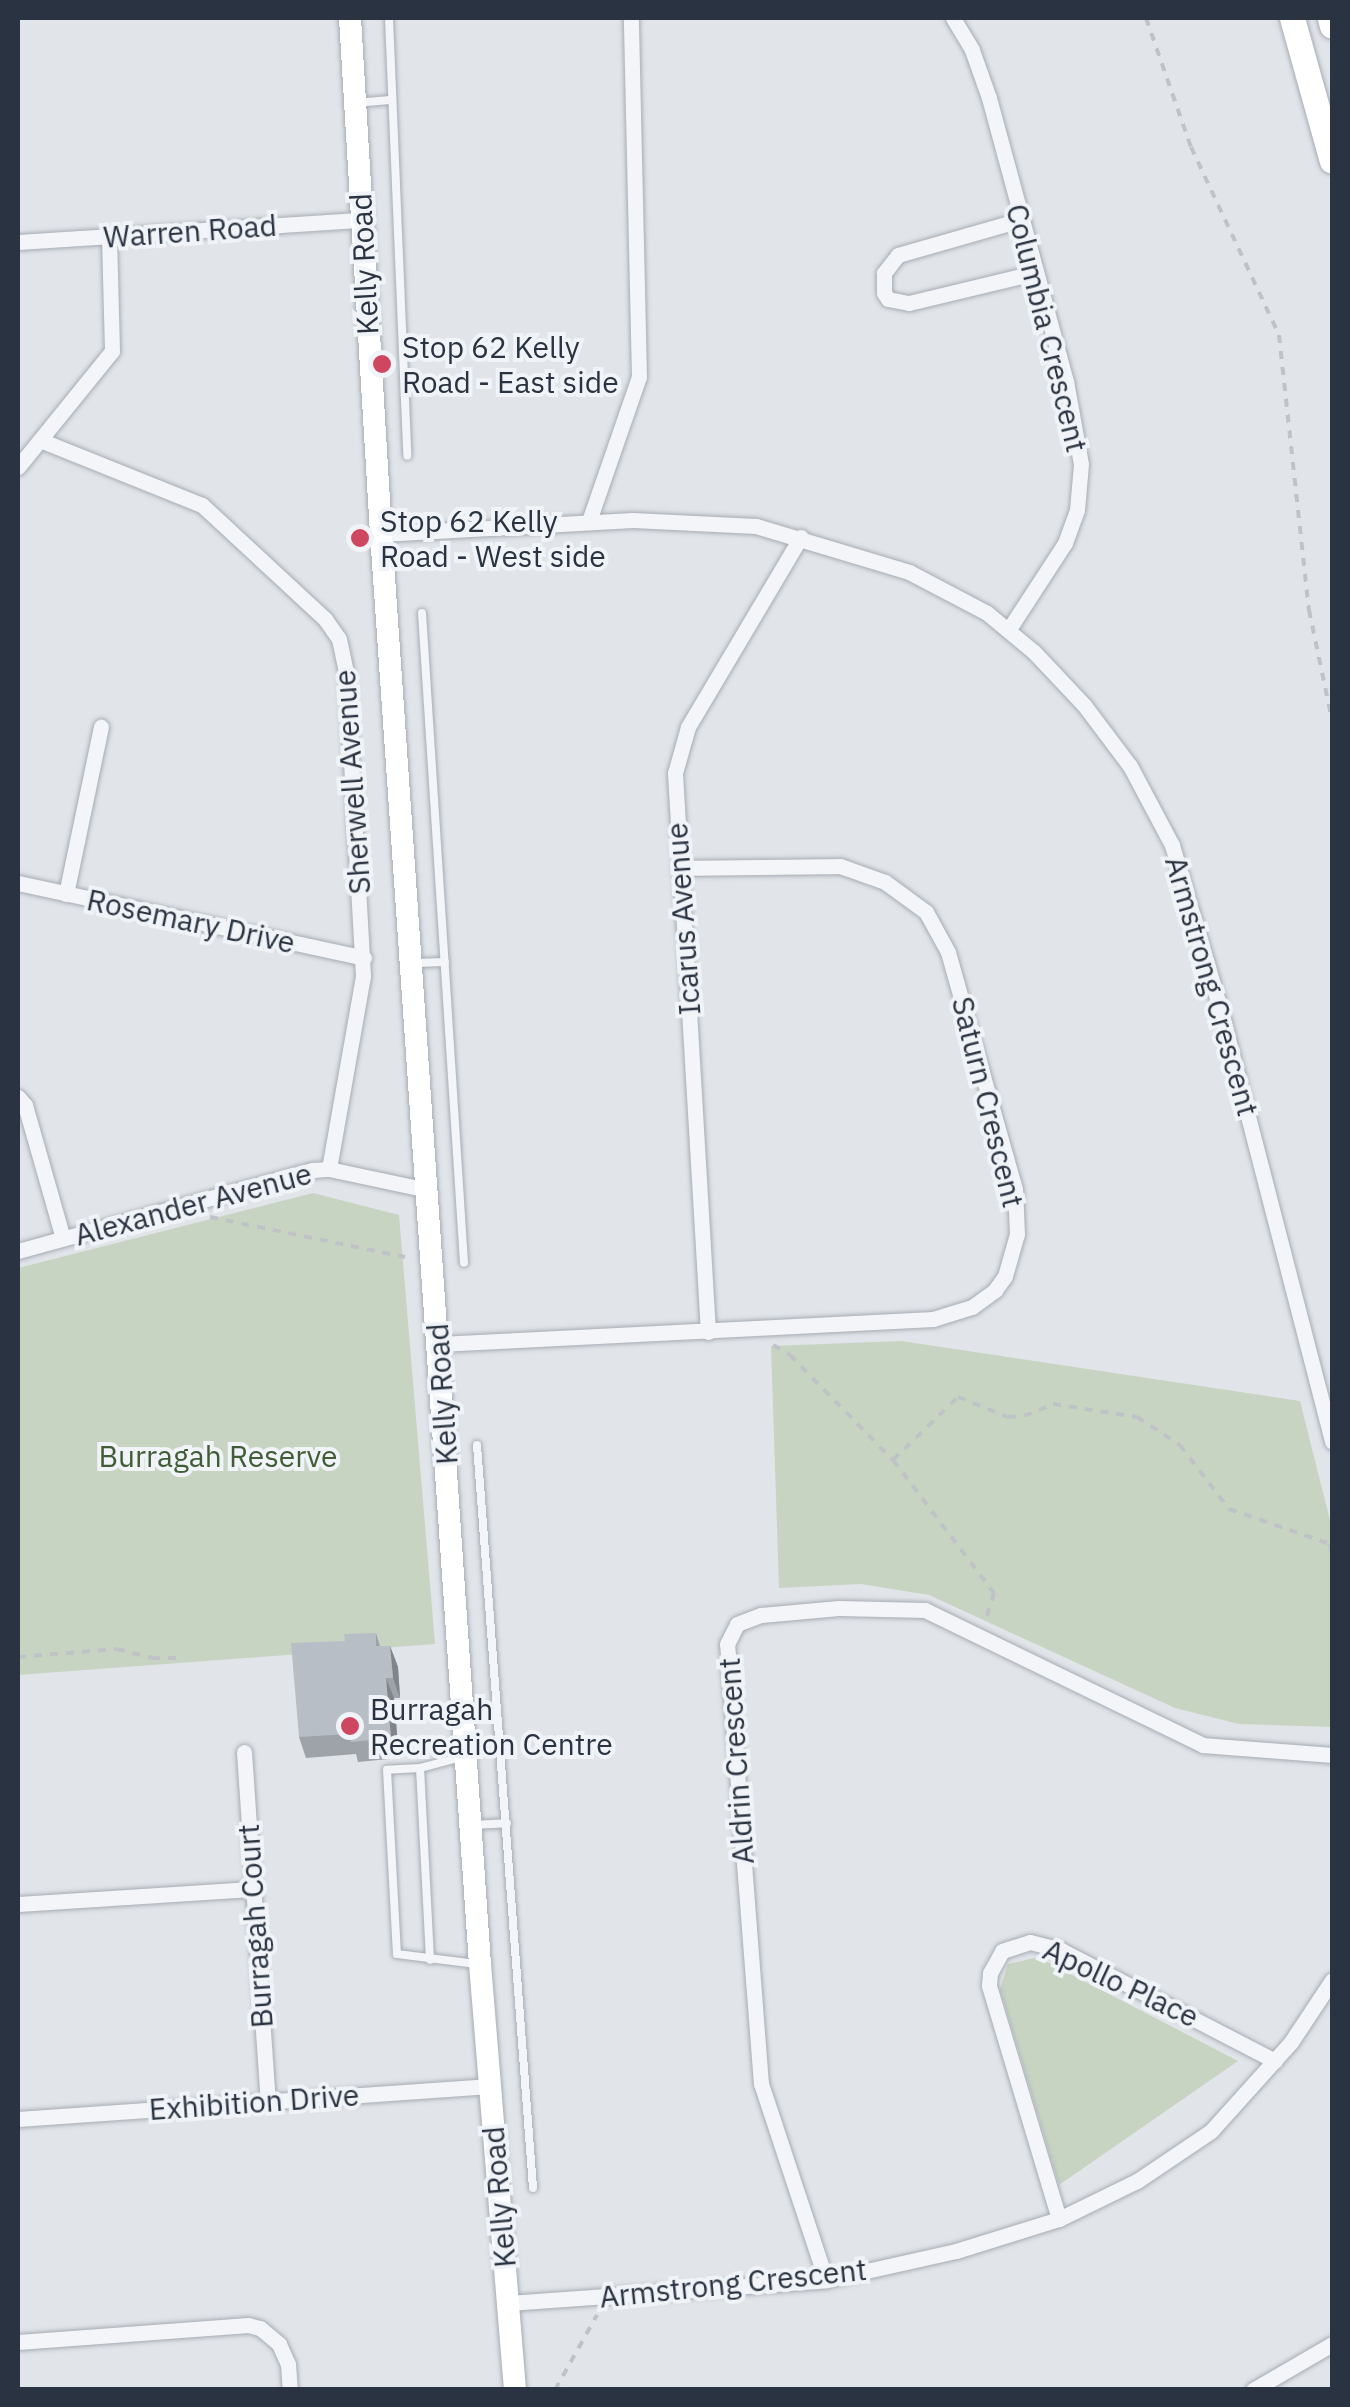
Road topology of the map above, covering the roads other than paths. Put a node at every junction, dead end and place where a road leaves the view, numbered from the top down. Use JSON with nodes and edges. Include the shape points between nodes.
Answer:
{"nodes":[{"id":1,"x":350,"y":18,"type":"edge"},
{"id":2,"x":389,"y":18,"type":"edge"},
{"id":3,"x":631,"y":18,"type":"edge"},
{"id":4,"x":954,"y":18,"type":"edge"},
{"id":5,"x":1292,"y":18,"type":"edge"},
{"id":6,"x":1330,"y":18,"type":"edge"},
{"id":7,"x":1332,"y":26,"type":"edge"},
{"id":8,"x":392,"y":100,"type":"junction"},
{"id":9,"x":354,"y":103,"type":"junction"},
{"id":10,"x":1332,"y":161,"type":"edge"},
{"id":11,"x":362,"y":220,"type":"junction"},
{"id":12,"x":1020,"y":220,"type":"junction"},
{"id":13,"x":108,"y":237,"type":"junction"},
{"id":14,"x":18,"y":242,"type":"edge"},
{"id":15,"x":1034,"y":272,"type":"junction"},
{"id":16,"x":40,"y":440,"type":"junction"},
{"id":17,"x":407,"y":456,"type":"dead end"},
{"id":18,"x":18,"y":467,"type":"edge"},
{"id":19,"x":589,"y":521,"type":"junction"},
{"id":20,"x":381,"y":534,"type":"junction"},
{"id":21,"x":800,"y":537,"type":"junction"},
{"id":22,"x":422,"y":612,"type":"dead end"},
{"id":23,"x":1009,"y":629,"type":"junction"},
{"id":24,"x":100,"y":726,"type":"dead end"},
{"id":25,"x":680,"y":868,"type":"junction"},
{"id":26,"x":18,"y":883,"type":"edge"},
{"id":27,"x":66,"y":894,"type":"junction"},
{"id":28,"x":364,"y":958,"type":"junction"},
{"id":29,"x":445,"y":962,"type":"junction"},
{"id":30,"x":411,"y":963,"type":"junction"},
{"id":31,"x":18,"y":1098,"type":"edge"},
{"id":32,"x":329,"y":1169,"type":"junction"},
{"id":33,"x":428,"y":1190,"type":"junction"},
{"id":34,"x":63,"y":1238,"type":"junction"},
{"id":35,"x":18,"y":1250,"type":"edge"},
{"id":36,"x":464,"y":1263,"type":"dead end"},
{"id":37,"x":708,"y":1332,"type":"junction"},
{"id":38,"x":438,"y":1344,"type":"junction"},
{"id":39,"x":1332,"y":1442,"type":"edge"},
{"id":40,"x":477,"y":1446,"type":"dead end"},
{"id":41,"x":244,"y":1752,"type":"dead end"},
{"id":42,"x":468,"y":1755,"type":"junction"},
{"id":43,"x":1332,"y":1755,"type":"edge"},
{"id":44,"x":420,"y":1768,"type":"junction"},
{"id":45,"x":507,"y":1823,"type":"junction"},
{"id":46,"x":472,"y":1825,"type":"junction"},
{"id":47,"x":252,"y":1889,"type":"junction"},
{"id":48,"x":18,"y":1904,"type":"edge"},
{"id":49,"x":430,"y":1960,"type":"junction"},
{"id":50,"x":480,"y":1964,"type":"junction"},
{"id":51,"x":1332,"y":1980,"type":"edge"},
{"id":52,"x":1275,"y":2061,"type":"junction"},
{"id":53,"x":490,"y":2086,"type":"junction"},
{"id":54,"x":268,"y":2101,"type":"junction"},
{"id":55,"x":18,"y":2119,"type":"edge"},
{"id":56,"x":533,"y":2188,"type":"dead end"},
{"id":57,"x":1059,"y":2219,"type":"junction"},
{"id":58,"x":826,"y":2280,"type":"junction"},
{"id":59,"x":509,"y":2303,"type":"junction"},
{"id":60,"x":18,"y":2342,"type":"edge"},
{"id":61,"x":1332,"y":2344,"type":"edge"},
{"id":62,"x":290,"y":2390,"type":"edge"},
{"id":63,"x":515,"y":2390,"type":"edge"},
{"id":64,"x":1253,"y":2390,"type":"edge"}],
"edges":[{"from":1,"to":9,"type":"street","name":"Kelly Road"},
{"from":2,"to":8,"type":"lane","name":"Kelly Road"},
{"from":3,"to":19,"type":"street","via":[[639,377]]},
{"from":4,"to":12,"type":"street","name":"Columbia Crescent","via":[[980,70]]},
{"from":5,"to":10,"type":"main road"},
{"from":6,"to":7,"type":"main road"},
{"from":8,"to":9,"type":"lane"},
{"from":8,"to":17,"type":"lane","name":"Kelly Road"},
{"from":9,"to":11,"type":"street","name":"Kelly Road"},
{"from":11,"to":13,"type":"street","name":"Warren Road"},
{"from":11,"to":20,"type":"street","name":"Kelly Road"},
{"from":12,"to":15,"type":"street","name":"Columbia Crescent"},
{"from":12,"to":15,"type":"street","via":[[898,255],[884,273],[884,292],[910,303]]},
{"from":13,"to":14,"type":"street","name":"Warren Road"},
{"from":13,"to":16,"type":"street","via":[[112,351]]},
{"from":15,"to":23,"type":"street","name":"Columbia Crescent","via":[[1072,411],[1080,492],[1065,542]]},
{"from":16,"to":18,"type":"street"},
{"from":16,"to":28,"type":"street","name":"Sherwell Avenue","via":[[202,505],[334,630],[346,672]]},
{"from":19,"to":20,"type":"street","name":"Armstrong Crescent"},
{"from":19,"to":21,"type":"street","name":"Armstrong Crescent","via":[[690,520]]},
{"from":20,"to":30,"type":"street","name":"Kelly Road"},
{"from":21,"to":23,"type":"street","name":"Armstrong Crescent","via":[[909,572]]},
{"from":21,"to":25,"type":"street","name":"Icarus Avenue","via":[[682,742],[675,790]]},
{"from":22,"to":29,"type":"lane"},
{"from":23,"to":39,"type":"street","name":"Armstrong Crescent","via":[[1122,754],[1172,845]]},
{"from":24,"to":27,"type":"street"},
{"from":25,"to":37,"type":"street","name":"Icarus Avenue"},
{"from":25,"to":37,"type":"street","name":"Saturn Crescent","via":[[840,866],[885,882],[926,912],[948,952],[1015,1189],[1018,1234],[995,1290],[972,1307],[933,1319]]},
{"from":26,"to":27,"type":"street","name":"Rosemary Drive"},
{"from":27,"to":28,"type":"street","name":"Rosemary Drive"},
{"from":28,"to":32,"type":"street","name":"Sherwell Avenue"},
{"from":29,"to":30,"type":"lane"},
{"from":29,"to":36,"type":"lane"},
{"from":30,"to":33,"type":"street","name":"Kelly Road"},
{"from":31,"to":34,"type":"street"},
{"from":32,"to":33,"type":"street","name":"Alexander Avenue"},
{"from":32,"to":34,"type":"street","name":"Alexander Avenue"},
{"from":33,"to":38,"type":"street","name":"Kelly Road"},
{"from":34,"to":35,"type":"street","name":"Alexander Avenue"},
{"from":37,"to":38,"type":"street","name":"Saturn Crescent"},
{"from":38,"to":42,"type":"street","name":"Kelly Road"},
{"from":40,"to":45,"type":"lane","name":"Kelly Road"},
{"from":41,"to":47,"type":"street","name":"Burragah Court"},
{"from":42,"to":44,"type":"lane"},
{"from":42,"to":46,"type":"street","name":"Kelly Road"},
{"from":43,"to":58,"type":"street","name":"Aldrin Crescent","via":[[1203,1745],[925,1610],[876,1607],[737,1624],[727,1644],[760,2084]]},
{"from":44,"to":49,"type":"lane"},
{"from":44,"to":49,"type":"lane","via":[[386,1770],[396,1954]]},
{"from":45,"to":46,"type":"lane"},
{"from":45,"to":56,"type":"lane","name":"Kelly Road"},
{"from":46,"to":50,"type":"street","name":"Kelly Road"},
{"from":47,"to":48,"type":"street"},
{"from":47,"to":54,"type":"street","name":"Burragah Court"},
{"from":49,"to":50,"type":"lane"},
{"from":50,"to":53,"type":"street","name":"Kelly Road"},
{"from":51,"to":52,"type":"street","name":"Armstrong Crescent"},
{"from":52,"to":57,"type":"street","name":"Armstrong Crescent","via":[[1190,2148],[1104,2201]]},
{"from":52,"to":57,"type":"street","name":"Apollo Place","via":[[1062,1950],[1030,1942],[1002,1951],[989,1985]]},
{"from":53,"to":54,"type":"street","name":"Exhibition Drive"},
{"from":53,"to":59,"type":"street","name":"Kelly Road"},
{"from":54,"to":55,"type":"street","name":"Exhibition Drive"},
{"from":57,"to":58,"type":"street","name":"Armstrong Crescent"},
{"from":58,"to":59,"type":"street","name":"Armstrong Crescent"},
{"from":59,"to":63,"type":"street","name":"Kelly Road"},
{"from":60,"to":62,"type":"street","via":[[248,2325],[278,2344]]},
{"from":61,"to":64,"type":"street"}]}
